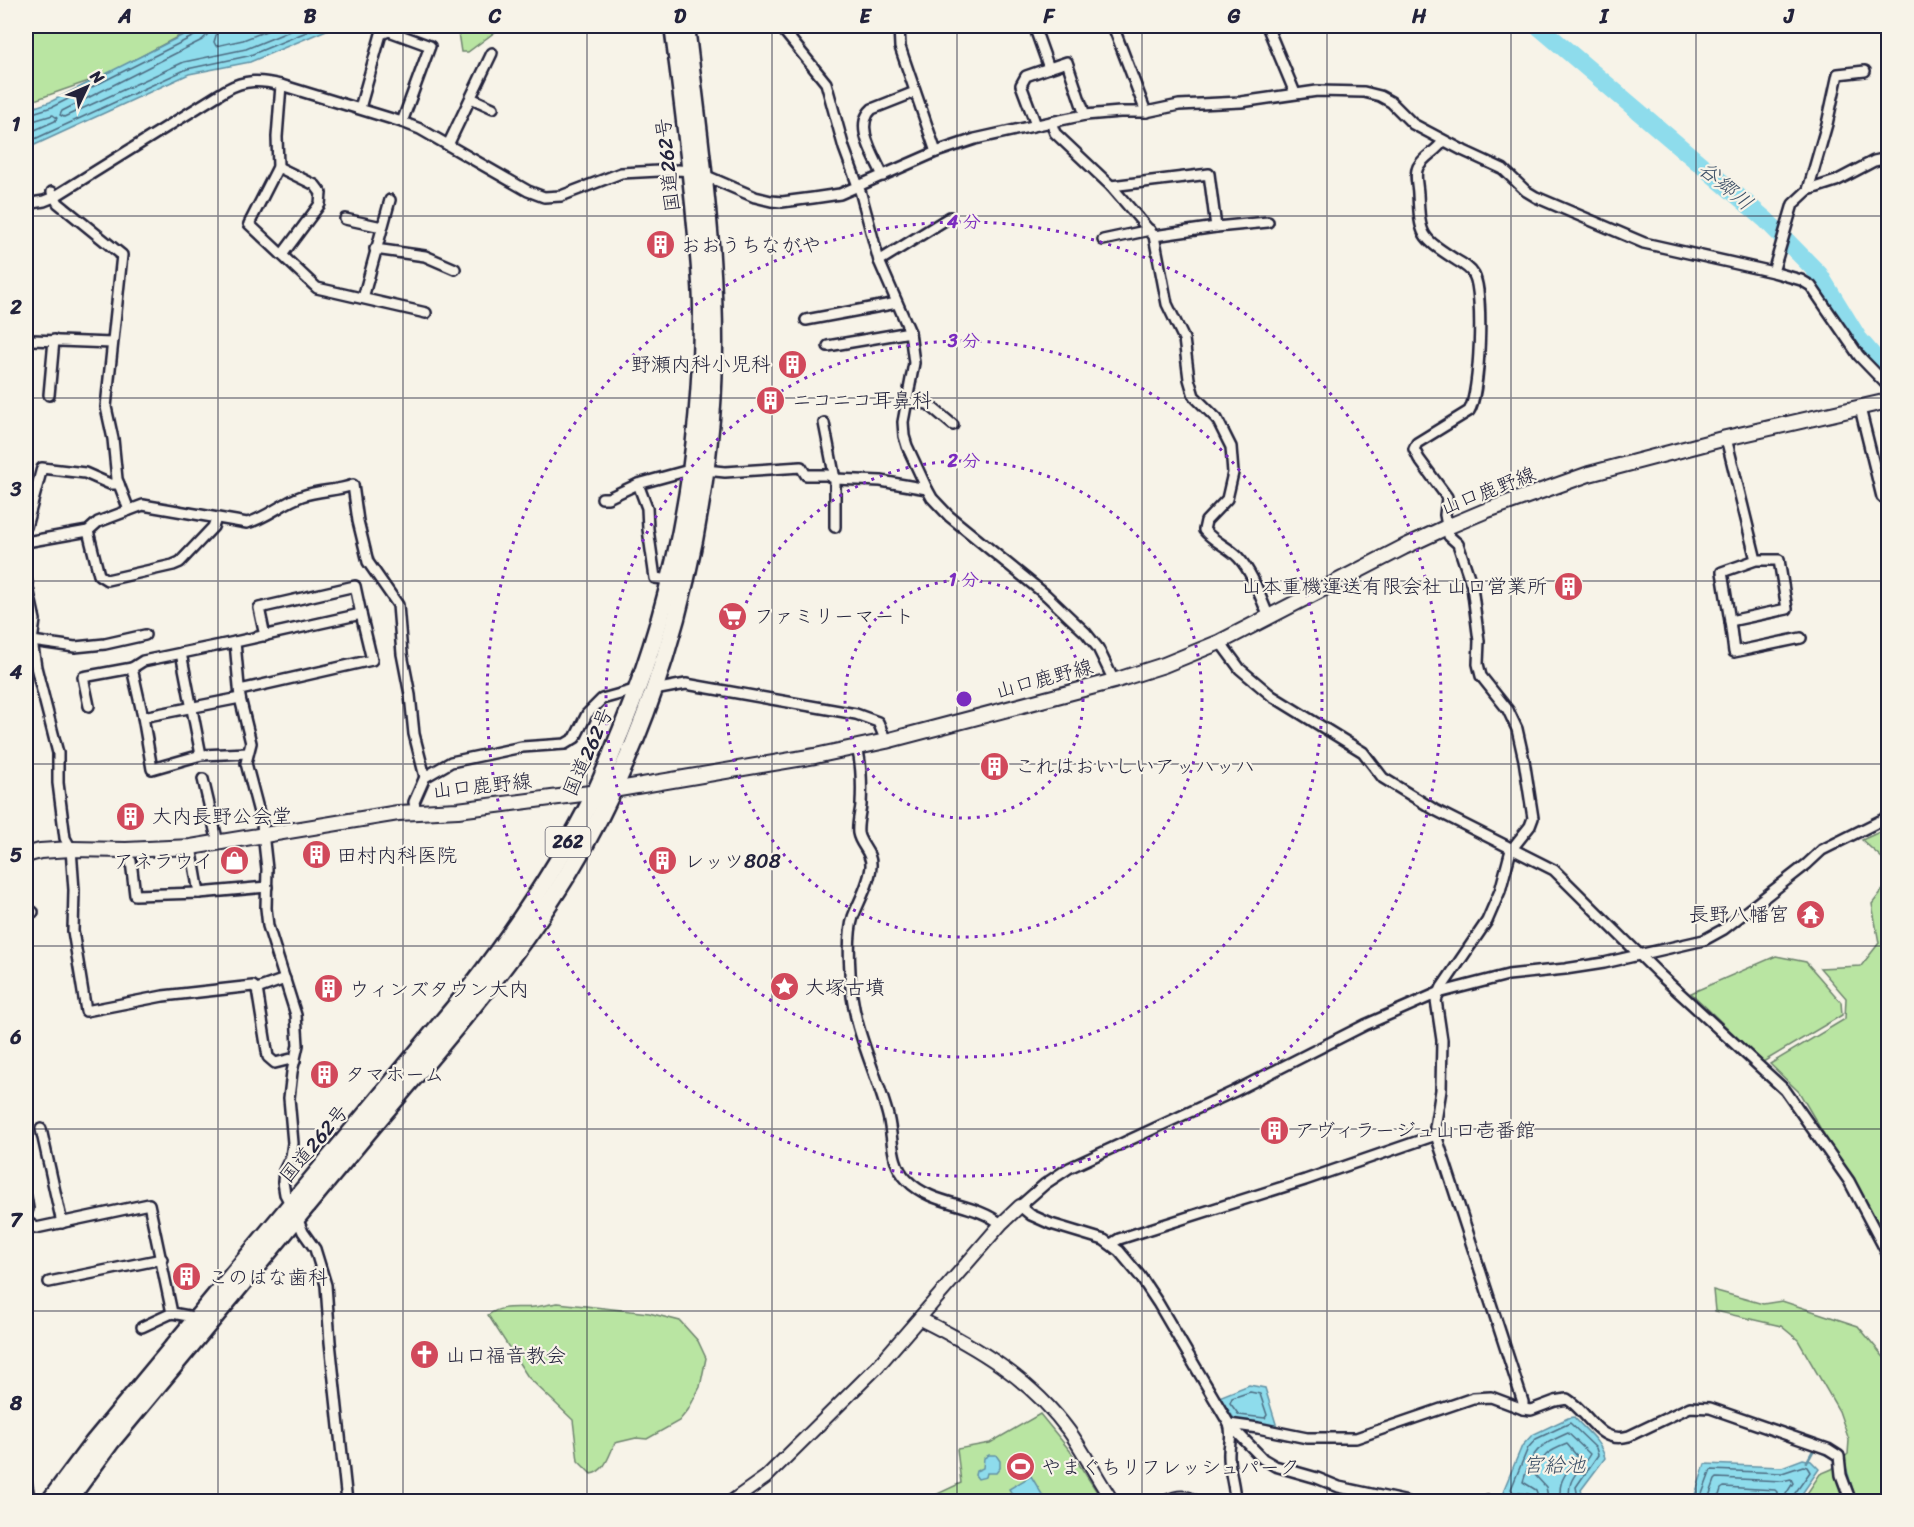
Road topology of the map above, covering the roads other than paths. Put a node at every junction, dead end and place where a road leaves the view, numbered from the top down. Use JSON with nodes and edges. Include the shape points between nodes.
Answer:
{"nodes":[{"id":1,"x":673,"y":26,"type":"edge"},
{"id":2,"x":686,"y":26,"type":"edge"},
{"id":3,"x":780,"y":26,"type":"edge"},
{"id":4,"x":899,"y":26,"type":"edge"},
{"id":5,"x":1034,"y":26,"type":"edge"},
{"id":6,"x":1113,"y":26,"type":"edge"},
{"id":7,"x":1267,"y":26,"type":"edge"},
{"id":8,"x":492,"y":53,"type":"dead end"},
{"id":9,"x":1049,"y":68,"type":"junction"},
{"id":10,"x":1866,"y":71,"type":"dead end"},
{"id":11,"x":281,"y":85,"type":"junction"},
{"id":12,"x":915,"y":92,"type":"junction"},
{"id":13,"x":1295,"y":93,"type":"junction"},
{"id":14,"x":471,"y":98,"type":"junction"},
{"id":15,"x":360,"y":108,"type":"junction"},
{"id":16,"x":493,"y":108,"type":"dead end"},
{"id":17,"x":1146,"y":112,"type":"junction"},
{"id":18,"x":1085,"y":115,"type":"junction"},
{"id":19,"x":402,"y":122,"type":"junction"},
{"id":20,"x":1051,"y":122,"type":"junction"},
{"id":21,"x":1036,"y":125,"type":"junction"},
{"id":22,"x":1443,"y":141,"type":"junction"},
{"id":23,"x":448,"y":145,"type":"junction"},
{"id":24,"x":936,"y":152,"type":"junction"},
{"id":25,"x":1888,"y":158,"type":"edge"},
{"id":26,"x":278,"y":167,"type":"junction"},
{"id":27,"x":697,"y":173,"type":"junction"},
{"id":28,"x":883,"y":176,"type":"junction"},
{"id":29,"x":1111,"y":186,"type":"junction"},
{"id":30,"x":857,"y":188,"type":"junction"},
{"id":31,"x":1808,"y":190,"type":"junction"},
{"id":32,"x":53,"y":195,"type":"junction"},
{"id":33,"x":390,"y":200,"type":"dead end"},
{"id":34,"x":26,"y":204,"type":"edge"},
{"id":35,"x":950,"y":217,"type":"dead end"},
{"id":36,"x":345,"y":219,"type":"dead end"},
{"id":37,"x":1268,"y":222,"type":"dead end"},
{"id":38,"x":382,"y":227,"type":"junction"},
{"id":39,"x":1216,"y":227,"type":"junction"},
{"id":40,"x":1152,"y":233,"type":"junction"},
{"id":41,"x":1103,"y":240,"type":"dead end"},
{"id":42,"x":375,"y":249,"type":"junction"},
{"id":43,"x":282,"y":255,"type":"junction"},
{"id":44,"x":879,"y":261,"type":"junction"},
{"id":45,"x":455,"y":269,"type":"dead end"},
{"id":46,"x":1773,"y":272,"type":"junction"},
{"id":47,"x":363,"y":297,"type":"junction"},
{"id":48,"x":897,"y":303,"type":"junction"},
{"id":49,"x":426,"y":313,"type":"dead end"},
{"id":50,"x":806,"y":320,"type":"dead end"},
{"id":51,"x":910,"y":332,"type":"junction"},
{"id":52,"x":32,"y":340,"type":"dead end"},
{"id":53,"x":54,"y":340,"type":"junction"},
{"id":54,"x":112,"y":343,"type":"junction"},
{"id":55,"x":828,"y":346,"type":"dead end"},
{"id":56,"x":1888,"y":386,"type":"edge"},
{"id":57,"x":49,"y":395,"type":"dead end"},
{"id":58,"x":907,"y":401,"type":"junction"},
{"id":59,"x":1888,"y":401,"type":"edge"},
{"id":60,"x":1860,"y":408,"type":"junction"},
{"id":61,"x":824,"y":423,"type":"dead end"},
{"id":62,"x":953,"y":425,"type":"dead end"},
{"id":63,"x":1726,"y":438,"type":"junction"},
{"id":64,"x":699,"y":469,"type":"junction"},
{"id":65,"x":835,"y":479,"type":"junction"},
{"id":66,"x":119,"y":484,"type":"junction"},
{"id":67,"x":638,"y":484,"type":"junction"},
{"id":68,"x":927,"y":489,"type":"junction"},
{"id":69,"x":1888,"y":495,"type":"edge"},
{"id":70,"x":602,"y":498,"type":"dead end"},
{"id":71,"x":129,"y":510,"type":"junction"},
{"id":72,"x":216,"y":519,"type":"junction"},
{"id":73,"x":835,"y":526,"type":"dead end"},
{"id":74,"x":26,"y":527,"type":"edge"},
{"id":75,"x":1447,"y":527,"type":"junction"},
{"id":76,"x":88,"y":531,"type":"junction"},
{"id":77,"x":26,"y":542,"type":"edge"},
{"id":78,"x":1756,"y":560,"type":"junction"},
{"id":79,"x":26,"y":579,"type":"edge"},
{"id":80,"x":671,"y":580,"type":"junction"},
{"id":81,"x":27,"y":596,"type":"edge"},
{"id":82,"x":361,"y":614,"type":"junction"},
{"id":83,"x":1269,"y":617,"type":"junction"},
{"id":84,"x":1730,"y":621,"type":"junction"},
{"id":85,"x":146,"y":634,"type":"dead end"},
{"id":86,"x":265,"y":636,"type":"junction"},
{"id":87,"x":1801,"y":638,"type":"dead end"},
{"id":88,"x":32,"y":641,"type":"junction"},
{"id":89,"x":235,"y":642,"type":"junction"},
{"id":90,"x":1220,"y":642,"type":"junction"},
{"id":91,"x":181,"y":653,"type":"junction"},
{"id":92,"x":132,"y":668,"type":"junction"},
{"id":93,"x":1114,"y":681,"type":"junction"},
{"id":94,"x":646,"y":689,"type":"junction"},
{"id":95,"x":240,"y":694,"type":"junction"},
{"id":96,"x":89,"y":706,"type":"dead end"},
{"id":97,"x":191,"y":708,"type":"junction"},
{"id":98,"x":143,"y":717,"type":"junction"},
{"id":99,"x":886,"y":741,"type":"junction"},
{"id":100,"x":857,"y":747,"type":"junction"},
{"id":101,"x":249,"y":753,"type":"junction"},
{"id":102,"x":201,"y":755,"type":"junction"},
{"id":103,"x":425,"y":777,"type":"junction"},
{"id":104,"x":203,"y":779,"type":"dead end"},
{"id":105,"x":604,"y":791,"type":"junction"},
{"id":106,"x":416,"y":812,"type":"junction"},
{"id":107,"x":1888,"y":817,"type":"edge"},
{"id":108,"x":262,"y":836,"type":"junction"},
{"id":109,"x":218,"y":843,"type":"junction"},
{"id":110,"x":190,"y":847,"type":"junction"},
{"id":111,"x":70,"y":849,"type":"junction"},
{"id":112,"x":1511,"y":850,"type":"junction"},
{"id":113,"x":26,"y":855,"type":"edge"},
{"id":114,"x":131,"y":861,"type":"dead end"},
{"id":115,"x":267,"y":887,"type":"junction"},
{"id":116,"x":200,"y":893,"type":"junction"},
{"id":117,"x":1641,"y":955,"type":"junction"},
{"id":118,"x":285,"y":979,"type":"junction"},
{"id":119,"x":257,"y":989,"type":"junction"},
{"id":120,"x":1438,"y":993,"type":"junction"},
{"id":121,"x":295,"y":1060,"type":"junction"},
{"id":122,"x":41,"y":1129,"type":"dead end"},
{"id":123,"x":1436,"y":1135,"type":"junction"},
{"id":124,"x":26,"y":1197,"type":"edge"},
{"id":125,"x":1020,"y":1206,"type":"junction"},
{"id":126,"x":294,"y":1211,"type":"junction"},
{"id":127,"x":26,"y":1214,"type":"edge"},
{"id":128,"x":26,"y":1221,"type":"edge"},
{"id":129,"x":62,"y":1223,"type":"junction"},
{"id":130,"x":1001,"y":1224,"type":"junction"},
{"id":131,"x":1112,"y":1244,"type":"junction"},
{"id":132,"x":1888,"y":1255,"type":"edge"},
{"id":133,"x":162,"y":1259,"type":"junction"},
{"id":134,"x":49,"y":1282,"type":"dead end"},
{"id":135,"x":172,"y":1313,"type":"junction"},
{"id":136,"x":920,"y":1319,"type":"junction"},
{"id":137,"x":202,"y":1320,"type":"junction"},
{"id":138,"x":142,"y":1327,"type":"dead end"},
{"id":139,"x":1522,"y":1409,"type":"junction"},
{"id":140,"x":1229,"y":1424,"type":"junction"},
{"id":141,"x":26,"y":1481,"type":"edge"},
{"id":142,"x":30,"y":1502,"type":"edge"},
{"id":143,"x":49,"y":1502,"type":"edge"},
{"id":144,"x":67,"y":1502,"type":"edge"},
{"id":145,"x":347,"y":1502,"type":"edge"},
{"id":146,"x":731,"y":1502,"type":"edge"},
{"id":147,"x":1113,"y":1502,"type":"edge"},
{"id":148,"x":1166,"y":1502,"type":"edge"},
{"id":149,"x":1195,"y":1502,"type":"edge"},
{"id":150,"x":1236,"y":1502,"type":"edge"},
{"id":151,"x":1408,"y":1502,"type":"edge"},
{"id":152,"x":1851,"y":1502,"type":"edge"}],
"edges":[{"from":1,"to":27,"type":"highway","name":"国道262号","number":"262"},
{"from":2,"to":27,"type":"highway","name":"国道262号","number":"262"},
{"from":3,"to":30,"type":"street","via":[[825,83]]},
{"from":4,"to":12,"type":"street","via":[[900,47]]},
{"from":5,"to":9,"type":"street"},
{"from":6,"to":17,"type":"street"},
{"from":7,"to":13,"type":"street"},
{"from":8,"to":14,"type":"street"},
{"from":9,"to":18,"type":"street","via":[[1067,62]]},
{"from":9,"to":21,"type":"street","via":[[1026,76],[1022,85]]},
{"from":10,"to":31,"type":"street","via":[[1838,74]]},
{"from":11,"to":15,"type":"street"},
{"from":11,"to":26,"type":"street"},
{"from":11,"to":32,"type":"street","via":[[263,80],[238,83]]},
{"from":12,"to":24,"type":"street"},
{"from":12,"to":28,"type":"street","via":[[867,113],[867,142]]},
{"from":13,"to":17,"type":"street"},
{"from":13,"to":22,"type":"street","via":[[1364,92],[1380,96],[1413,124]]},
{"from":14,"to":16,"type":"street"},
{"from":14,"to":23,"type":"street"},
{"from":15,"to":19,"type":"street"},
{"from":15,"to":19,"type":"street","via":[[381,34],[389,31],[430,46]]},
{"from":17,"to":18,"type":"street"},
{"from":18,"to":20,"type":"street"},
{"from":19,"to":23,"type":"street"},
{"from":20,"to":21,"type":"street"},
{"from":20,"to":29,"type":"street","via":[[1055,133]]},
{"from":21,"to":24,"type":"street"},
{"from":22,"to":46,"type":"street","via":[[1503,169],[1536,197],[1644,243]]},
{"from":22,"to":75,"type":"street","via":[[1416,172],[1420,226],[1431,244],[1469,268],[1475,277],[1481,315],[1472,406],[1417,443],[1414,449],[1447,497]]},
{"from":23,"to":27,"type":"street","via":[[544,197],[576,192],[621,173]]},
{"from":24,"to":28,"type":"street"},
{"from":25,"to":31,"type":"street"},
{"from":26,"to":43,"type":"street","via":[[249,224]]},
{"from":26,"to":43,"type":"street","via":[[315,185],[321,193],[320,204]]},
{"from":27,"to":30,"type":"street","via":[[771,201],[840,194]]},
{"from":27,"to":64,"type":"highway","name":"国道262号","number":"262","via":[[714,312],[711,416]]},
{"from":28,"to":30,"type":"street"},
{"from":29,"to":39,"type":"street","via":[[1209,174]]},
{"from":29,"to":40,"type":"street"},
{"from":30,"to":44,"type":"street"},
{"from":31,"to":46,"type":"street","via":[[1793,204]]},
{"from":32,"to":34,"type":"street"},
{"from":32,"to":54,"type":"street","via":[[122,255]]},
{"from":33,"to":38,"type":"street"},
{"from":35,"to":44,"type":"street"},
{"from":36,"to":38,"type":"street"},
{"from":37,"to":39,"type":"street"},
{"from":38,"to":42,"type":"street"},
{"from":39,"to":40,"type":"street"},
{"from":40,"to":41,"type":"street"},
{"from":40,"to":83,"type":"street","via":[[1165,294],[1184,339],[1194,396],[1217,419],[1231,447],[1233,473],[1227,499],[1206,521],[1204,530],[1248,570]]},
{"from":42,"to":45,"type":"street","via":[[425,256]]},
{"from":42,"to":47,"type":"street"},
{"from":43,"to":47,"type":"street","via":[[317,288]]},
{"from":44,"to":48,"type":"street"},
{"from":46,"to":56,"type":"street","via":[[1811,286],[1859,356]]},
{"from":47,"to":49,"type":"street"},
{"from":48,"to":50,"type":"street"},
{"from":48,"to":51,"type":"street"},
{"from":51,"to":55,"type":"street"},
{"from":51,"to":58,"type":"street","via":[[914,363]]},
{"from":52,"to":53,"type":"street"},
{"from":53,"to":54,"type":"street"},
{"from":53,"to":57,"type":"street"},
{"from":54,"to":66,"type":"street","via":[[106,407]]},
{"from":58,"to":62,"type":"street","via":[[928,404]]},
{"from":58,"to":68,"type":"street","via":[[904,436]]},
{"from":59,"to":60,"type":"main road","name":"山口鹿野線"},
{"from":60,"to":63,"type":"main road","name":"山口鹿野線"},
{"from":60,"to":69,"type":"street","via":[[1882,497]]},
{"from":61,"to":65,"type":"street"},
{"from":63,"to":75,"type":"main road","name":"山口鹿野線","via":[[1588,474]]},
{"from":63,"to":78,"type":"street"},
{"from":64,"to":65,"type":"street","via":[[754,471],[801,467],[806,475]]},
{"from":64,"to":67,"type":"street"},
{"from":64,"to":80,"type":"highway","name":"国道262号","number":"262"},
{"from":64,"to":94,"type":"highway","name":"国道262号","number":"262","via":[[685,579],[669,640]]},
{"from":65,"to":68,"type":"street"},
{"from":65,"to":73,"type":"street"},
{"from":66,"to":71,"type":"street"},
{"from":66,"to":74,"type":"street","via":[[85,473],[42,468]]},
{"from":67,"to":70,"type":"street"},
{"from":67,"to":80,"type":"street","via":[[647,508],[655,578]]},
{"from":68,"to":93,"type":"street","via":[[949,516],[1047,595],[1086,633]]},
{"from":71,"to":72,"type":"street","via":[[143,505]]},
{"from":71,"to":76,"type":"street","via":[[98,522]]},
{"from":72,"to":76,"type":"street","via":[[180,562],[107,580],[99,575]]},
{"from":72,"to":103,"type":"street","via":[[258,521],[302,496],[353,485],[368,562],[398,604],[414,734]]},
{"from":75,"to":83,"type":"main road","name":"山口鹿野線"},
{"from":75,"to":112,"type":"street","via":[[1449,536],[1458,544],[1472,586],[1481,676],[1508,710],[1524,760],[1533,818]]},
{"from":76,"to":77,"type":"street"},
{"from":78,"to":84,"type":"street","via":[[1722,572]]},
{"from":78,"to":84,"type":"street","via":[[1779,561],[1787,609]]},
{"from":79,"to":81,"type":"street"},
{"from":80,"to":94,"type":"highway","name":"国道262号","number":"262"},
{"from":81,"to":88,"type":"street","via":[[35,620]]},
{"from":82,"to":86,"type":"street"},
{"from":82,"to":86,"type":"street","via":[[355,586],[259,608]]},
{"from":82,"to":95,"type":"street","via":[[372,660]]},
{"from":83,"to":90,"type":"main road","name":"山口鹿野線"},
{"from":84,"to":87,"type":"street","via":[[1734,652]]},
{"from":85,"to":88,"type":"street","via":[[75,647]]},
{"from":86,"to":89,"type":"street"},
{"from":88,"to":111,"type":"street","via":[[58,753],[58,783]]},
{"from":89,"to":91,"type":"street"},
{"from":89,"to":95,"type":"street"},
{"from":90,"to":93,"type":"main road","name":"山口鹿野線"},
{"from":90,"to":112,"type":"street","via":[[1248,676],[1272,696],[1363,752],[1383,778]]},
{"from":91,"to":92,"type":"street","via":[[143,661]]},
{"from":91,"to":97,"type":"street"},
{"from":92,"to":96,"type":"street","via":[[84,677]]},
{"from":92,"to":98,"type":"street"},
{"from":93,"to":99,"type":"main road","name":"山口鹿野線"},
{"from":94,"to":99,"type":"street","via":[[686,684],[856,714],[878,722]]},
{"from":94,"to":103,"type":"street","via":[[602,699],[587,714],[575,738],[566,744],[522,747],[451,762]]},
{"from":94,"to":105,"type":"highway","name":"国道262号","number":"262"},
{"from":95,"to":97,"type":"street"},
{"from":95,"to":101,"type":"street","via":[[251,743]]},
{"from":97,"to":98,"type":"street"},
{"from":97,"to":102,"type":"street"},
{"from":98,"to":102,"type":"street","via":[[152,769]]},
{"from":99,"to":100,"type":"main road","name":"山口鹿野線"},
{"from":100,"to":105,"type":"main road","name":"山口鹿野線"},
{"from":100,"to":130,"type":"street","via":[[862,782],[858,832],[871,866],[852,920],[850,972],[858,1031],[891,1126],[894,1157],[907,1181],[920,1190],[975,1209]]},
{"from":101,"to":102,"type":"street"},
{"from":101,"to":108,"type":"street","via":[[246,763]]},
{"from":103,"to":106,"type":"street","via":[[414,802]]},
{"from":104,"to":109,"type":"street"},
{"from":105,"to":106,"type":"main road","name":"山口鹿野線"},
{"from":105,"to":126,"type":"highway","name":"国道262号","number":"262","via":[[567,875],[506,963]]},
{"from":106,"to":108,"type":"main road","name":"山口鹿野線"},
{"from":107,"to":117,"type":"street","via":[[1822,850],[1724,929],[1704,940]]},
{"from":108,"to":109,"type":"main road","name":"山口鹿野線"},
{"from":108,"to":115,"type":"street"},
{"from":109,"to":110,"type":"main road","name":"山口鹿野線"},
{"from":110,"to":111,"type":"main road","name":"山口鹿野線"},
{"from":110,"to":116,"type":"street"},
{"from":111,"to":113,"type":"main road","name":"山口鹿野線"},
{"from":111,"to":119,"type":"street","via":[[73,931],[86,1011],[163,996],[253,986]]},
{"from":112,"to":117,"type":"street","via":[[1554,870]]},
{"from":112,"to":120,"type":"street","via":[[1487,921]]},
{"from":114,"to":116,"type":"street","via":[[135,895]]},
{"from":115,"to":116,"type":"street"},
{"from":115,"to":118,"type":"street","via":[[268,926]]},
{"from":117,"to":120,"type":"street","via":[[1508,975]]},
{"from":117,"to":132,"type":"street","via":[[1785,1090],[1849,1181]]},
{"from":118,"to":119,"type":"street"},
{"from":118,"to":121,"type":"street","via":[[296,1015]]},
{"from":119,"to":121,"type":"street","via":[[268,1058],[275,1063]]},
{"from":120,"to":123,"type":"street","via":[[1442,1040]]},
{"from":120,"to":125,"type":"street","via":[[1069,1168]]},
{"from":121,"to":126,"type":"street","via":[[289,1098],[291,1157],[283,1182]]},
{"from":122,"to":129,"type":"street"},
{"from":123,"to":131,"type":"street"},
{"from":123,"to":139,"type":"street","via":[[1523,1402]]},
{"from":124,"to":127,"type":"street"},
{"from":125,"to":130,"type":"street"},
{"from":125,"to":131,"type":"street","via":[[1052,1224]]},
{"from":126,"to":137,"type":"highway","name":"国道262号","number":"262"},
{"from":126,"to":145,"type":"street","via":[[315,1249],[326,1285]]},
{"from":128,"to":129,"type":"street","via":[[36,1228]]},
{"from":129,"to":133,"type":"street","via":[[149,1203]]},
{"from":130,"to":136,"type":"street"},
{"from":131,"to":140,"type":"street","via":[[1146,1285]]},
{"from":133,"to":134,"type":"street"},
{"from":133,"to":135,"type":"street"},
{"from":135,"to":137,"type":"street"},
{"from":135,"to":138,"type":"street"},
{"from":136,"to":146,"type":"street","via":[[805,1439],[754,1487]]},
{"from":136,"to":147,"type":"street","via":[[961,1339],[1016,1376],[1069,1431]]},
{"from":137,"to":143,"type":"highway","name":"国道262号","number":"262","via":[[93,1443]]},
{"from":137,"to":144,"type":"highway","name":"国道262号","number":"262"},
{"from":139,"to":140,"type":"street","via":[[1491,1397],[1473,1398],[1356,1438],[1321,1440]]},
{"from":139,"to":152,"type":"street","via":[[1567,1400],[1597,1429],[1619,1439],[1690,1407],[1710,1408],[1839,1456]]},
{"from":140,"to":150,"type":"street","via":[[1232,1434],[1228,1453]]},
{"from":140,"to":151,"type":"street","via":[[1275,1466],[1361,1493]]},
{"from":141,"to":142,"type":"street"},
{"from":148,"to":149,"type":"street","via":[[1182,1497]]}]}
